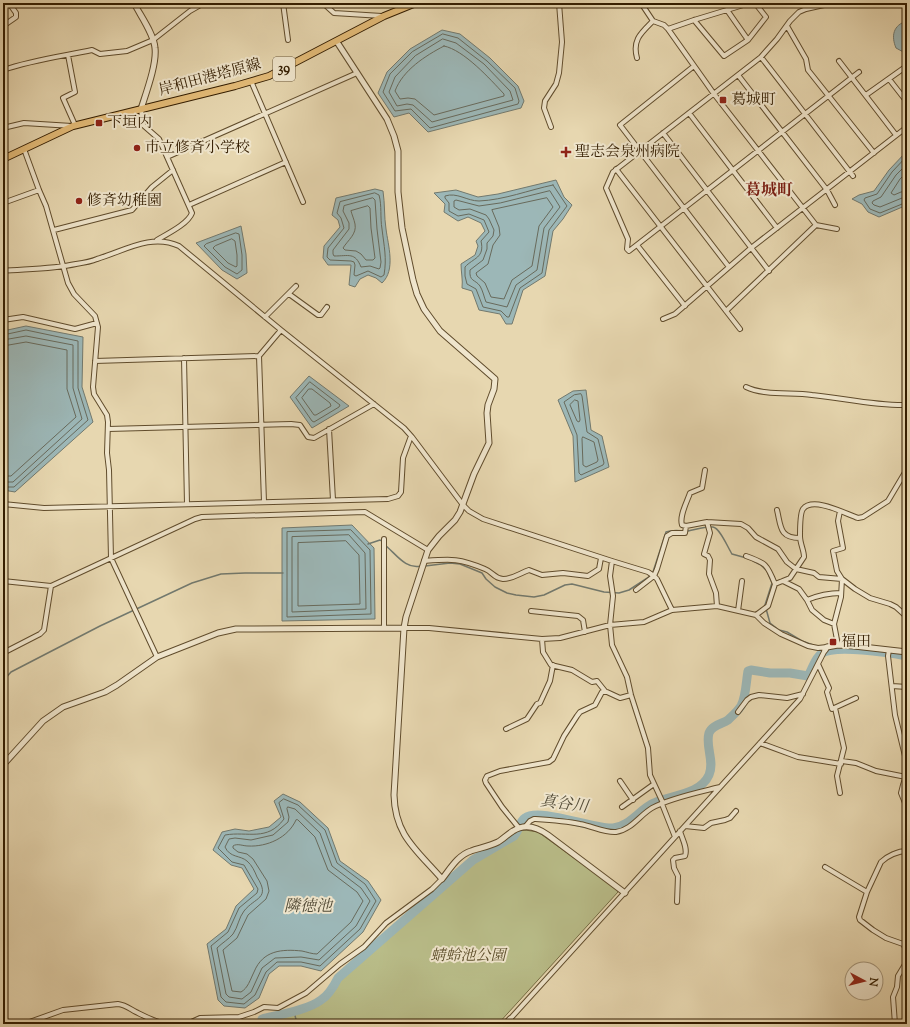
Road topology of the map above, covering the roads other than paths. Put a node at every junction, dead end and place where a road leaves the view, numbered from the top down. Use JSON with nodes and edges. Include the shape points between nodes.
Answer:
{"nodes":[{"id":1,"x":9,"y":3,"type":"edge"},
{"id":2,"x":134,"y":3,"type":"edge"},
{"id":3,"x":203,"y":3,"type":"edge"},
{"id":4,"x":283,"y":3,"type":"edge"},
{"id":5,"x":323,"y":3,"type":"edge"},
{"id":6,"x":416,"y":3,"type":"edge"},
{"id":7,"x":559,"y":3,"type":"edge"},
{"id":8,"x":641,"y":3,"type":"edge"},
{"id":9,"x":750,"y":3,"type":"edge"},
{"id":10,"x":756,"y":3,"type":"edge"},
{"id":11,"x":833,"y":3,"type":"edge"},
{"id":12,"x":727,"y":10,"type":"junction"},
{"id":13,"x":384,"y":16,"type":"junction"},
{"id":14,"x":694,"y":20,"type":"junction"},
{"id":15,"x":653,"y":21,"type":"junction"},
{"id":16,"x":3,"y":26,"type":"edge"},
{"id":17,"x":787,"y":26,"type":"junction"},
{"id":18,"x":668,"y":29,"type":"junction"},
{"id":19,"x":153,"y":40,"type":"junction"},
{"id":20,"x":288,"y":40,"type":"dead end"},
{"id":21,"x":748,"y":40,"type":"junction"},
{"id":22,"x":337,"y":42,"type":"junction"},
{"id":23,"x":68,"y":55,"type":"junction"},
{"id":24,"x":761,"y":57,"type":"junction"},
{"id":25,"x":637,"y":58,"type":"dead end"},
{"id":26,"x":839,"y":61,"type":"dead end"},
{"id":27,"x":694,"y":66,"type":"junction"},
{"id":28,"x":907,"y":68,"type":"edge"},
{"id":29,"x":3,"y":70,"type":"edge"},
{"id":30,"x":357,"y":72,"type":"junction"},
{"id":31,"x":859,"y":72,"type":"dead end"},
{"id":32,"x":738,"y":75,"type":"junction"},
{"id":33,"x":852,"y":78,"type":"junction"},
{"id":34,"x":889,"y":79,"type":"junction"},
{"id":35,"x":251,"y":82,"type":"junction"},
{"id":36,"x":714,"y":94,"type":"junction"},
{"id":37,"x":829,"y":96,"type":"junction"},
{"id":38,"x":866,"y":96,"type":"junction"},
{"id":39,"x":907,"y":102,"type":"edge"},
{"id":40,"x":141,"y":109,"type":"junction"},
{"id":41,"x":689,"y":113,"type":"junction"},
{"id":42,"x":265,"y":114,"type":"junction"},
{"id":43,"x":805,"y":114,"type":"junction"},
{"id":44,"x":74,"y":126,"type":"junction"},
{"id":45,"x":551,"y":127,"type":"dead end"},
{"id":46,"x":907,"y":127,"type":"edge"},
{"id":47,"x":3,"y":128,"type":"edge"},
{"id":48,"x":782,"y":132,"type":"junction"},
{"id":49,"x":663,"y":133,"type":"junction"},
{"id":50,"x":896,"y":135,"type":"junction"},
{"id":51,"x":24,"y":149,"type":"junction"},
{"id":52,"x":758,"y":151,"type":"junction"},
{"id":53,"x":640,"y":152,"type":"junction"},
{"id":54,"x":874,"y":153,"type":"junction"},
{"id":55,"x":167,"y":157,"type":"junction"},
{"id":56,"x":3,"y":159,"type":"edge"},
{"id":57,"x":286,"y":162,"type":"junction"},
{"id":58,"x":173,"y":170,"type":"junction"},
{"id":59,"x":616,"y":170,"type":"junction"},
{"id":60,"x":732,"y":170,"type":"junction"},
{"id":61,"x":850,"y":171,"type":"junction"},
{"id":62,"x":853,"y":176,"type":"dead end"},
{"id":63,"x":39,"y":190,"type":"junction"},
{"id":64,"x":827,"y":190,"type":"junction"},
{"id":65,"x":707,"y":191,"type":"junction"},
{"id":66,"x":304,"y":202,"type":"dead end"},
{"id":67,"x":3,"y":203,"type":"edge"},
{"id":68,"x":189,"y":205,"type":"junction"},
{"id":69,"x":835,"y":205,"type":"dead end"},
{"id":70,"x":684,"y":208,"type":"junction"},
{"id":71,"x":803,"y":208,"type":"junction"},
{"id":72,"x":816,"y":225,"type":"junction"},
{"id":73,"x":660,"y":227,"type":"junction"},
{"id":74,"x":777,"y":228,"type":"junction"},
{"id":75,"x":837,"y":229,"type":"dead end"},
{"id":76,"x":54,"y":230,"type":"junction"},
{"id":77,"x":156,"y":241,"type":"junction"},
{"id":78,"x":637,"y":245,"type":"junction"},
{"id":79,"x":751,"y":248,"type":"junction"},
{"id":80,"x":63,"y":266,"type":"junction"},
{"id":81,"x":729,"y":267,"type":"junction"},
{"id":82,"x":3,"y":271,"type":"edge"},
{"id":83,"x":769,"y":271,"type":"junction"},
{"id":84,"x":296,"y":286,"type":"dead end"},
{"id":85,"x":707,"y":286,"type":"junction"},
{"id":86,"x":289,"y":294,"type":"junction"},
{"id":87,"x":685,"y":306,"type":"junction"},
{"id":88,"x":327,"y":307,"type":"dead end"},
{"id":89,"x":726,"y":311,"type":"junction"},
{"id":90,"x":265,"y":317,"type":"junction"},
{"id":91,"x":663,"y":319,"type":"dead end"},
{"id":92,"x":3,"y":320,"type":"edge"},
{"id":93,"x":96,"y":323,"type":"junction"},
{"id":94,"x":740,"y":329,"type":"dead end"},
{"id":95,"x":281,"y":330,"type":"junction"},
{"id":96,"x":259,"y":356,"type":"junction"},
{"id":97,"x":184,"y":358,"type":"junction"},
{"id":98,"x":95,"y":361,"type":"junction"},
{"id":99,"x":746,"y":387,"type":"dead end"},
{"id":100,"x":374,"y":404,"type":"junction"},
{"id":101,"x":907,"y":405,"type":"edge"},
{"id":102,"x":262,"y":425,"type":"junction"},
{"id":103,"x":185,"y":427,"type":"junction"},
{"id":104,"x":329,"y":429,"type":"junction"},
{"id":105,"x":108,"y":430,"type":"junction"},
{"id":106,"x":411,"y":436,"type":"junction"},
{"id":107,"x":907,"y":469,"type":"edge"},
{"id":108,"x":705,"y":470,"type":"dead end"},
{"id":109,"x":333,"y":500,"type":"junction"},
{"id":110,"x":264,"y":502,"type":"junction"},
{"id":111,"x":3,"y":504,"type":"edge"},
{"id":112,"x":187,"y":504,"type":"junction"},
{"id":113,"x":463,"y":505,"type":"junction"},
{"id":114,"x":110,"y":506,"type":"junction"},
{"id":115,"x":777,"y":510,"type":"dead end"},
{"id":116,"x":840,"y":511,"type":"junction"},
{"id":117,"x":707,"y":522,"type":"junction"},
{"id":118,"x":686,"y":526,"type":"junction"},
{"id":119,"x":800,"y":538,"type":"junction"},
{"id":120,"x":384,"y":539,"type":"dead end"},
{"id":121,"x":428,"y":550,"type":"junction"},
{"id":122,"x":746,"y":556,"type":"dead end"},
{"id":123,"x":111,"y":558,"type":"junction"},
{"id":124,"x":601,"y":558,"type":"junction"},
{"id":125,"x":424,"y":560,"type":"junction"},
{"id":126,"x":612,"y":562,"type":"junction"},
{"id":127,"x":796,"y":568,"type":"junction"},
{"id":128,"x":654,"y":576,"type":"junction"},
{"id":129,"x":842,"y":579,"type":"junction"},
{"id":130,"x":3,"y":581,"type":"edge"},
{"id":131,"x":742,"y":581,"type":"dead end"},
{"id":132,"x":783,"y":581,"type":"junction"},
{"id":133,"x":775,"y":584,"type":"junction"},
{"id":134,"x":51,"y":586,"type":"junction"},
{"id":135,"x":636,"y":590,"type":"dead end"},
{"id":136,"x":841,"y":593,"type":"junction"},
{"id":137,"x":807,"y":600,"type":"junction"},
{"id":138,"x":718,"y":606,"type":"junction"},
{"id":139,"x":672,"y":610,"type":"junction"},
{"id":140,"x":531,"y":611,"type":"dead end"},
{"id":141,"x":738,"y":611,"type":"junction"},
{"id":142,"x":756,"y":615,"type":"junction"},
{"id":143,"x":907,"y":617,"type":"edge"},
{"id":144,"x":834,"y":624,"type":"junction"},
{"id":145,"x":610,"y":625,"type":"junction"},
{"id":146,"x":384,"y":628,"type":"junction"},
{"id":147,"x":404,"y":628,"type":"junction"},
{"id":148,"x":585,"y":632,"type":"junction"},
{"id":149,"x":542,"y":639,"type":"junction"},
{"id":150,"x":838,"y":645,"type":"junction"},
{"id":151,"x":826,"y":648,"type":"junction"},
{"id":152,"x":889,"y":650,"type":"junction"},
{"id":153,"x":907,"y":652,"type":"edge"},
{"id":154,"x":3,"y":653,"type":"edge"},
{"id":155,"x":157,"y":657,"type":"junction"},
{"id":156,"x":818,"y":664,"type":"junction"},
{"id":157,"x":553,"y":666,"type":"junction"},
{"id":158,"x":892,"y":686,"type":"junction"},
{"id":159,"x":907,"y":687,"type":"edge"},
{"id":160,"x":605,"y":691,"type":"junction"},
{"id":161,"x":803,"y":694,"type":"junction"},
{"id":162,"x":631,"y":695,"type":"junction"},
{"id":163,"x":856,"y":698,"type":"dead end"},
{"id":164,"x":835,"y":708,"type":"junction"},
{"id":165,"x":738,"y":712,"type":"dead end"},
{"id":166,"x":506,"y":729,"type":"dead end"},
{"id":167,"x":760,"y":743,"type":"junction"},
{"id":168,"x":841,"y":762,"type":"junction"},
{"id":169,"x":3,"y":765,"type":"edge"},
{"id":170,"x":906,"y":776,"type":"edge"},
{"id":171,"x":620,"y":782,"type":"dead end"},
{"id":172,"x":654,"y":784,"type":"junction"},
{"id":173,"x":720,"y":787,"type":"junction"},
{"id":174,"x":840,"y":793,"type":"dead end"},
{"id":175,"x":633,"y":800,"type":"junction"},
{"id":176,"x":662,"y":804,"type":"junction"},
{"id":177,"x":622,"y":807,"type":"dead end"},
{"id":178,"x":907,"y":808,"type":"edge"},
{"id":179,"x":736,"y":811,"type":"dead end"},
{"id":180,"x":685,"y":826,"type":"junction"},
{"id":181,"x":522,"y":827,"type":"junction"},
{"id":182,"x":680,"y":831,"type":"junction"},
{"id":183,"x":675,"y":836,"type":"junction"},
{"id":184,"x":907,"y":851,"type":"edge"},
{"id":185,"x":825,"y":867,"type":"dead end"},
{"id":186,"x":442,"y":879,"type":"junction"},
{"id":187,"x":866,"y":892,"type":"junction"},
{"id":188,"x":625,"y":893,"type":"junction"},
{"id":189,"x":677,"y":902,"type":"dead end"},
{"id":190,"x":907,"y":950,"type":"edge"},
{"id":191,"x":907,"y":961,"type":"edge"},
{"id":192,"x":200,"y":1018,"type":"junction"},
{"id":193,"x":510,"y":1019,"type":"joint"},
{"id":194,"x":24,"y":1024,"type":"edge"},
{"id":195,"x":168,"y":1024,"type":"edge"},
{"id":196,"x":187,"y":1024,"type":"edge"},
{"id":197,"x":200,"y":1024,"type":"edge"},
{"id":198,"x":505,"y":1024,"type":"edge"},
{"id":199,"x":895,"y":1024,"type":"edge"}],
"edges":[{"from":1,"to":16,"type":"street","via":[[16,17]]},
{"from":2,"to":19,"type":"street"},
{"from":3,"to":19,"type":"street"},
{"from":4,"to":20,"type":"street"},
{"from":5,"to":13,"type":"street","via":[[334,13]]},
{"from":6,"to":13,"type":"main road","name":"岸和田港塔原線","number":"39"},
{"from":7,"to":45,"type":"street","via":[[562,42],[559,72],[544,108]]},
{"from":8,"to":15,"type":"street"},
{"from":9,"to":12,"type":"street"},
{"from":10,"to":21,"type":"street","via":[[766,17]]},
{"from":11,"to":17,"type":"street","via":[[799,12]]},
{"from":12,"to":14,"type":"street"},
{"from":12,"to":21,"type":"street"},
{"from":13,"to":22,"type":"main road","name":"岸和田港塔原線","number":"39"},
{"from":14,"to":18,"type":"street"},
{"from":14,"to":21,"type":"street","via":[[724,56]]},
{"from":15,"to":18,"type":"street"},
{"from":15,"to":25,"type":"street","via":[[636,42]]},
{"from":17,"to":24,"type":"street"},
{"from":17,"to":37,"type":"street","via":[[806,59],[808,70]]},
{"from":18,"to":27,"type":"street"},
{"from":19,"to":23,"type":"street","via":[[127,51],[100,54],[92,50]]},
{"from":19,"to":40,"type":"street","via":[[155,58]]},
{"from":22,"to":30,"type":"street"},
{"from":22,"to":35,"type":"main road","name":"岸和田港塔原線","number":"39"},
{"from":23,"to":29,"type":"street","via":[[32,61]]},
{"from":23,"to":44,"type":"street","via":[[75,92],[63,98]]},
{"from":24,"to":32,"type":"street"},
{"from":24,"to":43,"type":"street"},
{"from":26,"to":33,"type":"street"},
{"from":27,"to":36,"type":"street"},
{"from":27,"to":53,"type":"street","via":[[620,125]]},
{"from":28,"to":34,"type":"street"},
{"from":30,"to":42,"type":"street"},
{"from":30,"to":113,"type":"street","via":[[387,119],[394,136],[398,151],[399,209],[413,280],[424,310],[440,331],[494,379],[487,413],[489,443]]},
{"from":31,"to":33,"type":"street"},
{"from":32,"to":36,"type":"street"},
{"from":32,"to":48,"type":"street"},
{"from":33,"to":37,"type":"street"},
{"from":33,"to":38,"type":"street"},
{"from":34,"to":38,"type":"street"},
{"from":34,"to":39,"type":"street"},
{"from":35,"to":40,"type":"main road","name":"岸和田港塔原線","number":"39"},
{"from":35,"to":42,"type":"street"},
{"from":36,"to":41,"type":"street"},
{"from":36,"to":52,"type":"street"},
{"from":37,"to":43,"type":"street"},
{"from":37,"to":54,"type":"street"},
{"from":38,"to":50,"type":"street"},
{"from":40,"to":44,"type":"main road","name":"岸和田港塔原線","number":"39"},
{"from":40,"to":55,"type":"street","via":[[143,124],[159,139]]},
{"from":41,"to":49,"type":"street"},
{"from":41,"to":60,"type":"street"},
{"from":42,"to":55,"type":"street"},
{"from":42,"to":57,"type":"street"},
{"from":43,"to":48,"type":"street"},
{"from":43,"to":61,"type":"street"},
{"from":44,"to":47,"type":"street","via":[[24,123]]},
{"from":44,"to":51,"type":"main road","name":"岸和田港塔原線","number":"39"},
{"from":46,"to":50,"type":"street"},
{"from":48,"to":52,"type":"street"},
{"from":48,"to":64,"type":"street"},
{"from":49,"to":53,"type":"street"},
{"from":49,"to":65,"type":"street"},
{"from":50,"to":54,"type":"street"},
{"from":51,"to":56,"type":"main road","name":"岸和田港塔原線","number":"39"},
{"from":51,"to":63,"type":"street"},
{"from":52,"to":60,"type":"street"},
{"from":52,"to":71,"type":"street"},
{"from":53,"to":59,"type":"street"},
{"from":53,"to":70,"type":"street"},
{"from":54,"to":61,"type":"street"},
{"from":55,"to":58,"type":"street"},
{"from":57,"to":66,"type":"street"},
{"from":57,"to":68,"type":"street"},
{"from":58,"to":68,"type":"street"},
{"from":58,"to":76,"type":"street","via":[[152,187],[132,210]]},
{"from":59,"to":73,"type":"street"},
{"from":59,"to":78,"type":"street","via":[[606,188],[628,239],[627,249],[629,251]]},
{"from":60,"to":65,"type":"street"},
{"from":60,"to":74,"type":"street"},
{"from":61,"to":62,"type":"street"},
{"from":61,"to":64,"type":"street"},
{"from":63,"to":67,"type":"street"},
{"from":63,"to":76,"type":"street"},
{"from":64,"to":69,"type":"street"},
{"from":64,"to":71,"type":"street"},
{"from":65,"to":70,"type":"street"},
{"from":65,"to":79,"type":"street"},
{"from":68,"to":77,"type":"street","via":[[191,216]]},
{"from":70,"to":73,"type":"street"},
{"from":70,"to":81,"type":"street"},
{"from":71,"to":72,"type":"street"},
{"from":71,"to":74,"type":"street"},
{"from":72,"to":75,"type":"street"},
{"from":72,"to":83,"type":"street"},
{"from":73,"to":78,"type":"street"},
{"from":73,"to":85,"type":"street"},
{"from":74,"to":79,"type":"street"},
{"from":76,"to":80,"type":"street"},
{"from":77,"to":80,"type":"street","via":[[138,244],[96,260]]},
{"from":77,"to":90,"type":"street","via":[[179,246]]},
{"from":78,"to":87,"type":"street"},
{"from":79,"to":81,"type":"street"},
{"from":79,"to":83,"type":"street"},
{"from":80,"to":82,"type":"street"},
{"from":80,"to":93,"type":"street","via":[[74,294],[95,316]]},
{"from":81,"to":85,"type":"street"},
{"from":83,"to":89,"type":"street"},
{"from":84,"to":86,"type":"street"},
{"from":85,"to":87,"type":"street"},
{"from":85,"to":89,"type":"street"},
{"from":86,"to":88,"type":"street","via":[[318,314],[321,315]]},
{"from":86,"to":90,"type":"street"},
{"from":87,"to":91,"type":"street"},
{"from":89,"to":94,"type":"street"},
{"from":90,"to":95,"type":"street"},
{"from":92,"to":93,"type":"street","via":[[23,317],[75,329]]},
{"from":93,"to":98,"type":"street"},
{"from":95,"to":96,"type":"street"},
{"from":95,"to":100,"type":"street"},
{"from":96,"to":97,"type":"street"},
{"from":96,"to":102,"type":"street"},
{"from":97,"to":98,"type":"street"},
{"from":97,"to":103,"type":"street"},
{"from":98,"to":105,"type":"street","via":[[94,394],[107,415]]},
{"from":99,"to":101,"type":"street","via":[[754,391],[812,394]]},
{"from":100,"to":104,"type":"street"},
{"from":100,"to":106,"type":"street"},
{"from":102,"to":103,"type":"street"},
{"from":102,"to":104,"type":"street","via":[[297,424],[308,437],[314,438]]},
{"from":102,"to":110,"type":"street"},
{"from":103,"to":105,"type":"street"},
{"from":103,"to":112,"type":"street"},
{"from":104,"to":109,"type":"street"},
{"from":105,"to":114,"type":"street"},
{"from":106,"to":109,"type":"street","via":[[403,458],[400,495],[388,498]]},
{"from":106,"to":113,"type":"street"},
{"from":107,"to":116,"type":"street","via":[[888,501],[863,517],[858,518]]},
{"from":108,"to":118,"type":"street","via":[[702,488],[690,493],[687,500],[681,522]]},
{"from":109,"to":110,"type":"street"},
{"from":110,"to":112,"type":"street"},
{"from":111,"to":114,"type":"street","via":[[44,508]]},
{"from":112,"to":114,"type":"street"},
{"from":113,"to":121,"type":"street","via":[[455,520]]},
{"from":113,"to":124,"type":"street","via":[[483,519]]},
{"from":114,"to":123,"type":"street"},
{"from":115,"to":119,"type":"street","via":[[782,532],[789,537]]},
{"from":116,"to":119,"type":"street","via":[[821,504],[804,507]]},
{"from":116,"to":129,"type":"street","via":[[838,521],[844,548],[833,551],[836,571]]},
{"from":117,"to":118,"type":"street"},
{"from":117,"to":127,"type":"street","via":[[741,524],[756,537],[778,549],[787,562]]},
{"from":117,"to":138,"type":"street","via":[[710,533],[704,554],[710,560],[709,574]]},
{"from":118,"to":128,"type":"street","via":[[685,533],[672,533],[667,536]]},
{"from":119,"to":127,"type":"street","via":[[804,558]]},
{"from":120,"to":146,"type":"street"},
{"from":121,"to":123,"type":"street","via":[[365,512],[211,516],[195,519]]},
{"from":121,"to":125,"type":"street"},
{"from":122,"to":133,"type":"street","via":[[766,565]]},
{"from":123,"to":134,"type":"street"},
{"from":123,"to":155,"type":"street"},
{"from":124,"to":125,"type":"street","via":[[599,569],[588,576],[563,573],[542,575],[530,570],[503,579],[494,576],[488,570],[460,560]]},
{"from":124,"to":126,"type":"street"},
{"from":125,"to":147,"type":"street"},
{"from":126,"to":128,"type":"street"},
{"from":126,"to":145,"type":"street","via":[[610,576],[613,596]]},
{"from":127,"to":129,"type":"street","via":[[819,577]]},
{"from":127,"to":132,"type":"street","via":[[790,578]]},
{"from":128,"to":135,"type":"street"},
{"from":128,"to":139,"type":"street"},
{"from":129,"to":136,"type":"street"},
{"from":129,"to":143,"type":"street","via":[[870,598],[896,607]]},
{"from":130,"to":134,"type":"street"},
{"from":131,"to":141,"type":"street"},
{"from":132,"to":133,"type":"street"},
{"from":132,"to":137,"type":"street","via":[[799,589]]},
{"from":133,"to":142,"type":"street","via":[[768,606]]},
{"from":134,"to":154,"type":"street","via":[[44,630]]},
{"from":136,"to":137,"type":"street","via":[[820,595]]},
{"from":136,"to":144,"type":"street"},
{"from":137,"to":144,"type":"street","via":[[812,610]]},
{"from":138,"to":139,"type":"street"},
{"from":138,"to":141,"type":"street"},
{"from":139,"to":145,"type":"street","via":[[644,622]]},
{"from":140,"to":148,"type":"street","via":[[578,616],[583,620]]},
{"from":141,"to":142,"type":"street"},
{"from":142,"to":151,"type":"street","via":[[787,637],[808,646]]},
{"from":144,"to":150,"type":"street"},
{"from":145,"to":148,"type":"street"},
{"from":145,"to":162,"type":"street","via":[[612,645],[627,677]]},
{"from":146,"to":147,"type":"street"},
{"from":146,"to":155,"type":"street","via":[[226,630]]},
{"from":147,"to":149,"type":"street"},
{"from":147,"to":186,"type":"street","via":[[394,804],[402,832]]},
{"from":148,"to":149,"type":"street"},
{"from":149,"to":157,"type":"street","via":[[543,652]]},
{"from":150,"to":151,"type":"street"},
{"from":150,"to":152,"type":"street"},
{"from":151,"to":156,"type":"street"},
{"from":152,"to":153,"type":"street"},
{"from":152,"to":158,"type":"street"},
{"from":155,"to":169,"type":"street","via":[[117,686],[63,707],[52,714]]},
{"from":156,"to":161,"type":"street"},
{"from":156,"to":164,"type":"street","via":[[830,688],[827,692],[832,709]]},
{"from":157,"to":160,"type":"street","via":[[572,670],[592,682],[597,681]]},
{"from":157,"to":166,"type":"street","via":[[550,681],[540,703],[527,719]]},
{"from":158,"to":159,"type":"street"},
{"from":158,"to":170,"type":"street","via":[[895,716],[906,760]]},
{"from":160,"to":162,"type":"street","via":[[620,698]]},
{"from":160,"to":181,"type":"street","via":[[595,705],[580,712],[549,762],[491,773],[487,776],[486,783],[502,806]]},
{"from":161,"to":165,"type":"street","via":[[787,698],[751,697]]},
{"from":161,"to":167,"type":"street"},
{"from":162,"to":172,"type":"street","via":[[648,748],[650,775]]},
{"from":163,"to":164,"type":"street"},
{"from":164,"to":168,"type":"street","via":[[844,748]]},
{"from":167,"to":168,"type":"street","via":[[798,757]]},
{"from":167,"to":173,"type":"street"},
{"from":168,"to":170,"type":"street","via":[[856,763],[876,771]]},
{"from":168,"to":174,"type":"street","via":[[837,776]]},
{"from":170,"to":178,"type":"street","via":[[902,793]]},
{"from":171,"to":175,"type":"street"},
{"from":172,"to":175,"type":"street"},
{"from":172,"to":176,"type":"street"},
{"from":173,"to":176,"type":"street"},
{"from":173,"to":180,"type":"street"},
{"from":175,"to":177,"type":"street"},
{"from":176,"to":181,"type":"street","via":[[616,832],[580,824],[534,819]]},
{"from":176,"to":183,"type":"street"},
{"from":179,"to":180,"type":"street","via":[[730,818],[704,828]]},
{"from":180,"to":182,"type":"street"},
{"from":181,"to":186,"type":"street","via":[[498,842],[469,851],[455,862]]},
{"from":181,"to":188,"type":"street","via":[[540,829]]},
{"from":182,"to":183,"type":"street"},
{"from":182,"to":189,"type":"street","via":[[687,853],[673,860],[678,876]]},
{"from":183,"to":188,"type":"street"},
{"from":184,"to":187,"type":"street","via":[[884,859]]},
{"from":185,"to":187,"type":"street"},
{"from":186,"to":192,"type":"street","via":[[386,923],[364,947],[306,992],[278,1008],[264,1007],[239,1017]]},
{"from":187,"to":190,"type":"street","via":[[860,920],[886,938],[903,944]]},
{"from":188,"to":193,"type":"street"},
{"from":191,"to":199,"type":"street","via":[[898,976],[893,997]]},
{"from":192,"to":196,"type":"street"},
{"from":192,"to":197,"type":"street"},
{"from":193,"to":198,"type":"street"},
{"from":194,"to":195,"type":"street","via":[[63,1010],[118,1004],[157,1022]]}]}
